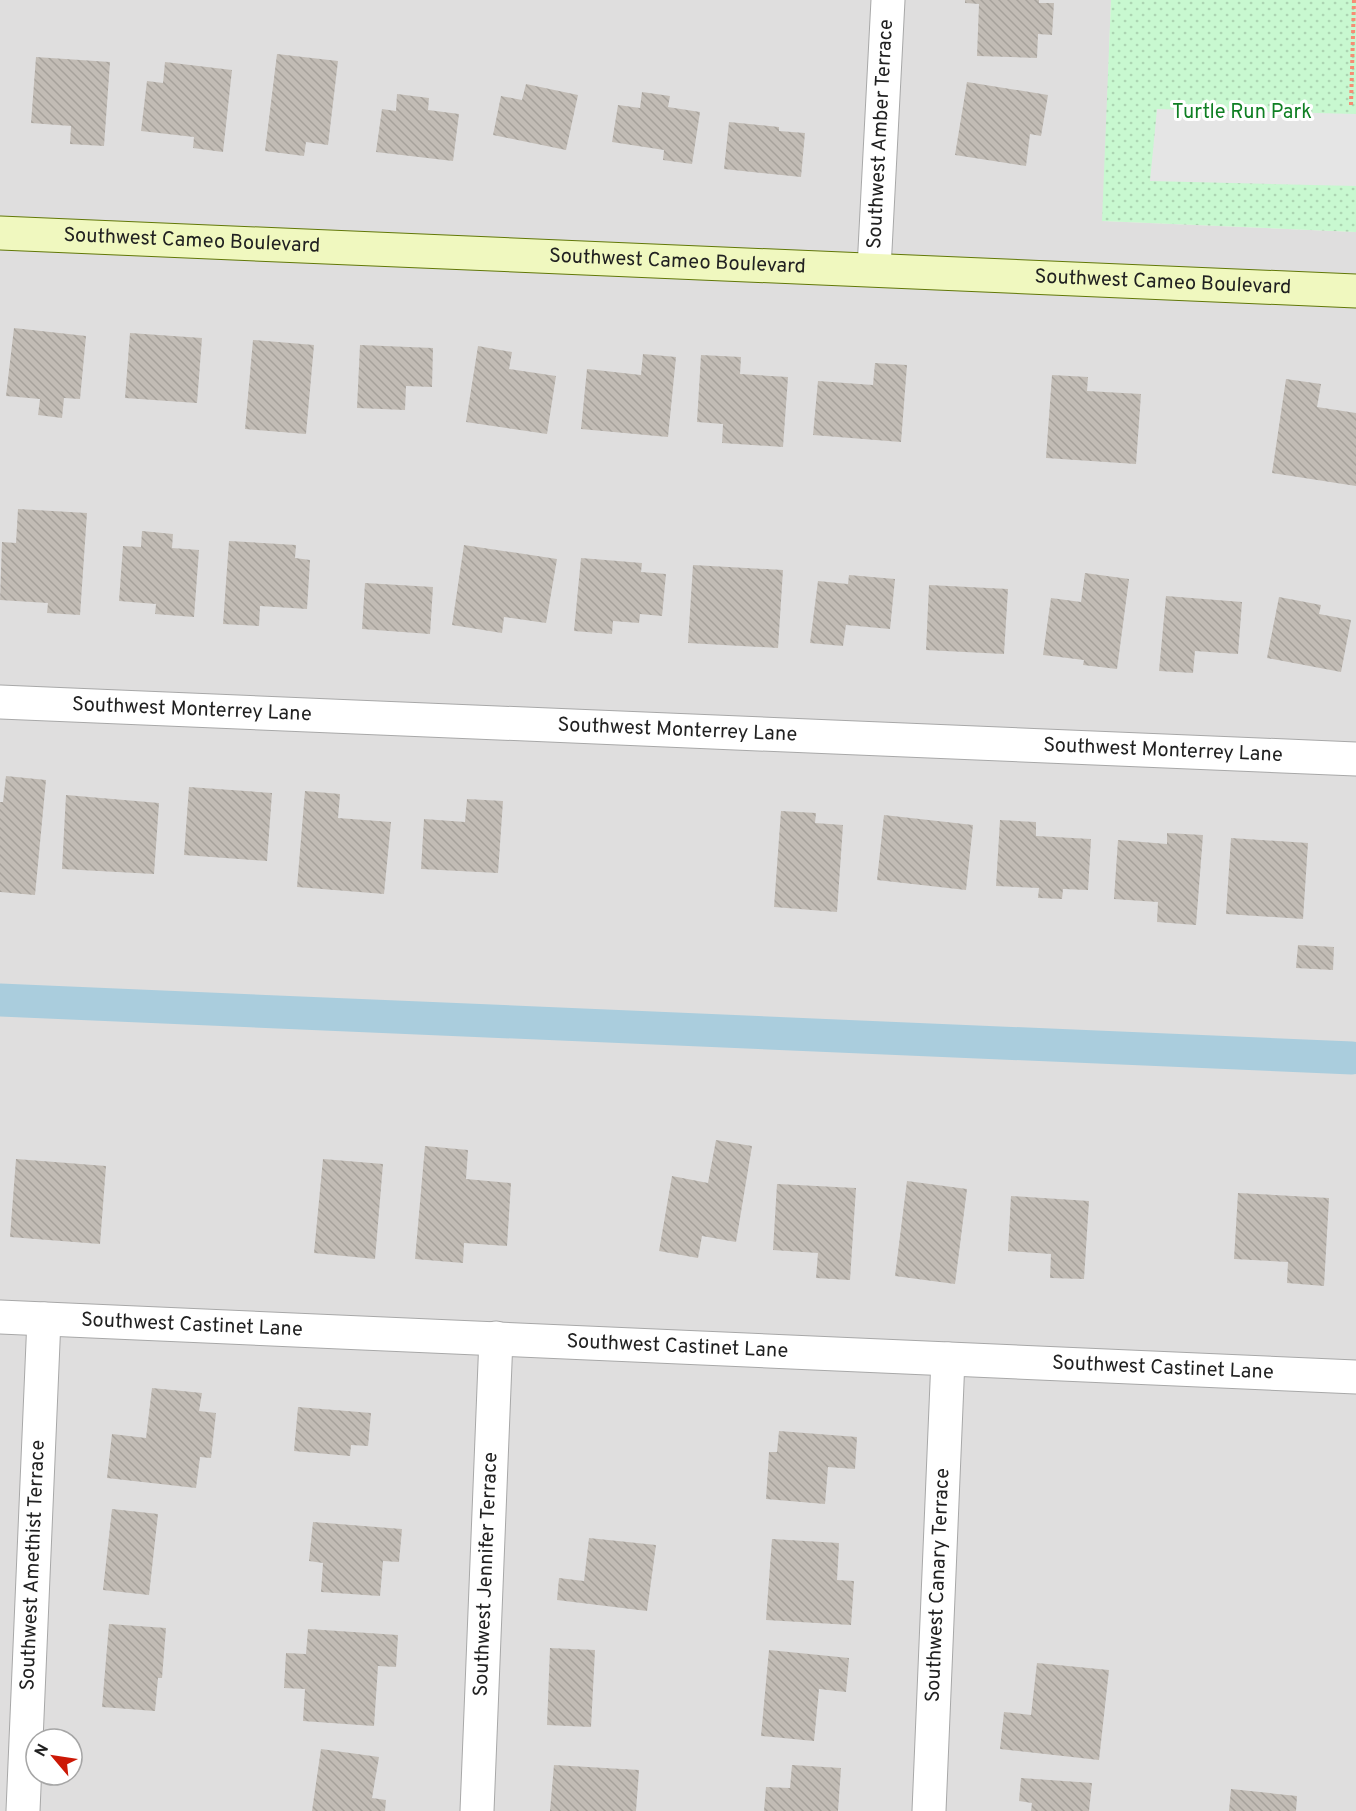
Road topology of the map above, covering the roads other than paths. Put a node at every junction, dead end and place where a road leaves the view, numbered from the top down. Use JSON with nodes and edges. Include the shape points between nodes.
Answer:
{"nodes":[{"id":1,"x":888,"y":0,"type":"edge"},
{"id":2,"x":0,"y":233,"type":"edge"},
{"id":3,"x":874,"y":269,"type":"junction"},
{"id":4,"x":1356,"y":291,"type":"edge"},
{"id":5,"x":0,"y":702,"type":"edge"},
{"id":6,"x":1356,"y":759,"type":"edge"},
{"id":7,"x":0,"y":1317,"type":"edge"},
{"id":8,"x":44,"y":1319,"type":"junction"},
{"id":9,"x":496,"y":1338,"type":"junction"},
{"id":10,"x":948,"y":1359,"type":"junction"},
{"id":11,"x":1356,"y":1377,"type":"edge"},
{"id":12,"x":23,"y":1811,"type":"edge"},
{"id":13,"x":477,"y":1811,"type":"edge"},
{"id":14,"x":928,"y":1811,"type":"edge"}],
"edges":[{"from":1,"to":3,"type":"street","name":"Southwest Amber Terrace"},
{"from":2,"to":3,"type":"street","name":"Southwest Cameo Boulevard"},
{"from":3,"to":4,"type":"street","name":"Southwest Cameo Boulevard"},
{"from":5,"to":6,"type":"street","name":"Southwest Monterrey Lane"},
{"from":7,"to":8,"type":"street","name":"Southwest Castinet Lane"},
{"from":8,"to":9,"type":"street","name":"Southwest Castinet Lane"},
{"from":8,"to":12,"type":"street","name":"Southwest Amethist Terrace"},
{"from":9,"to":10,"type":"street","name":"Southwest Castinet Lane"},
{"from":9,"to":13,"type":"street","name":"Southwest Jennifer Terrace"},
{"from":10,"to":11,"type":"street","name":"Southwest Castinet Lane"},
{"from":10,"to":14,"type":"street","name":"Southwest Canary Terrace"}]}
